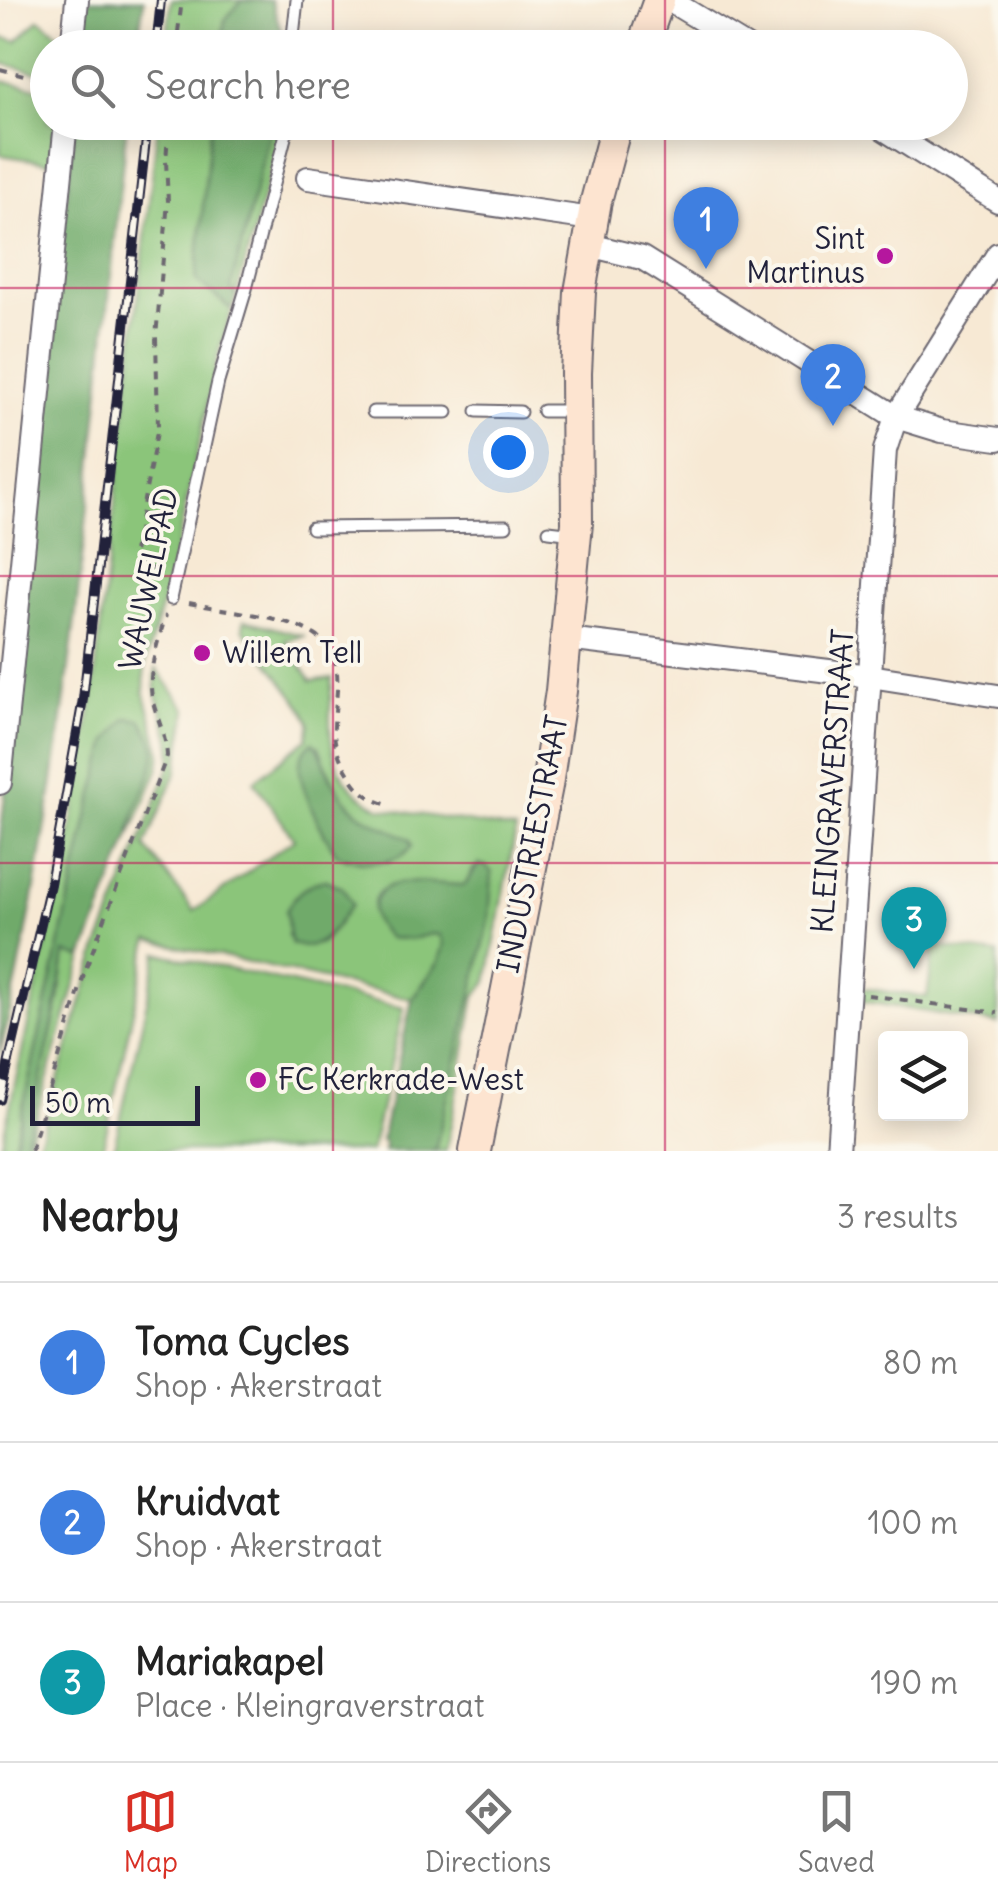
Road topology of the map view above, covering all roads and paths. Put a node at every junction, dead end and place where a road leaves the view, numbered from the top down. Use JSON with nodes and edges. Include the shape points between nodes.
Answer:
{"nodes":[{"id":1,"x":77,"y":0,"type":"edge"},
{"id":2,"x":182,"y":0,"type":"edge"},
{"id":3,"x":297,"y":0,"type":"edge"},
{"id":4,"x":659,"y":0,"type":"edge"},
{"id":5,"x":669,"y":0,"type":"edge"},
{"id":6,"x":74,"y":30,"type":"edge"},
{"id":7,"x":178,"y":30,"type":"edge"},
{"id":8,"x":294,"y":30,"type":"edge"},
{"id":9,"x":648,"y":30,"type":"edge"},
{"id":10,"x":718,"y":30,"type":"edge"},
{"id":11,"x":0,"y":69,"type":"edge"},
{"id":12,"x":30,"y":76,"type":"edge"},
{"id":13,"x":64,"y":140,"type":"edge"},
{"id":14,"x":168,"y":140,"type":"edge"},
{"id":15,"x":284,"y":140,"type":"edge"},
{"id":16,"x":613,"y":140,"type":"edge"},
{"id":17,"x":901,"y":140,"type":"edge"},
{"id":18,"x":308,"y":178,"type":"dead end"},
{"id":19,"x":998,"y":201,"type":"edge"},
{"id":20,"x":590,"y":232,"type":"junction"},
{"id":21,"x":998,"y":254,"type":"edge"},
{"id":22,"x":478,"y":411,"type":"dead end"},
{"id":23,"x":373,"y":412,"type":"dead end"},
{"id":24,"x":448,"y":412,"type":"dead end"},
{"id":25,"x":520,"y":412,"type":"dead end"},
{"id":26,"x":543,"y":412,"type":"dead end"},
{"id":27,"x":576,"y":412,"type":"junction"},
{"id":28,"x":896,"y":416,"type":"junction"},
{"id":29,"x":998,"y":439,"type":"edge"},
{"id":30,"x":506,"y":526,"type":"dead end"},
{"id":31,"x":312,"y":528,"type":"dead end"},
{"id":32,"x":174,"y":583,"type":"junction"},
{"id":33,"x":171,"y":599,"type":"junction"},
{"id":34,"x":566,"y":639,"type":"junction"},
{"id":35,"x":870,"y":676,"type":"junction"},
{"id":36,"x":998,"y":696,"type":"edge"},
{"id":37,"x":0,"y":783,"type":"edge"},
{"id":38,"x":385,"y":804,"type":"dead end"},
{"id":39,"x":849,"y":992,"type":"junction"},
{"id":40,"x":998,"y":1013,"type":"edge"},
{"id":41,"x":30,"y":1151,"type":"edge"},
{"id":42,"x":475,"y":1151,"type":"edge"},
{"id":43,"x":838,"y":1151,"type":"edge"}],
"edges":[{"from":1,"to":6,"type":"street"},
{"from":2,"to":7,"type":"path"},
{"from":3,"to":8,"type":"lane"},
{"from":4,"to":9,"type":"street"},
{"from":5,"to":10,"type":"street"},
{"from":11,"to":12,"type":"path"},
{"from":13,"to":37,"type":"street"},
{"from":14,"to":32,"type":"path","via":[[156,337],[158,427],[134,552]]},
{"from":15,"to":32,"type":"lane","name":"WAUWELPAD","via":[[218,382]]},
{"from":16,"to":20,"type":"street","name":"INDUSTRIESTRAAT"},
{"from":17,"to":19,"type":"street"},
{"from":18,"to":20,"type":"street"},
{"from":20,"to":27,"type":"street","name":"INDUSTRIESTRAAT","via":[[580,292]]},
{"from":20,"to":28,"type":"street"},
{"from":21,"to":28,"type":"street","name":"KLEINGRAVERSTRAAT"},
{"from":22,"to":25,"type":"lane"},
{"from":23,"to":24,"type":"lane"},
{"from":26,"to":27,"type":"lane"},
{"from":27,"to":34,"type":"street","name":"INDUSTRIESTRAAT","via":[[562,533]]},
{"from":28,"to":29,"type":"street"},
{"from":28,"to":35,"type":"street","name":"KLEINGRAVERSTRAAT","via":[[885,450]]},
{"from":30,"to":31,"type":"lane"},
{"from":32,"to":33,"type":"lane","name":"WAUWELPAD"},
{"from":33,"to":38,"type":"path","via":[[286,623],[331,649],[338,668],[334,728],[342,763],[358,789]]},
{"from":33,"to":41,"type":"path","name":"WAUWELPAD","via":[[151,675],[168,756],[86,968]]},
{"from":34,"to":35,"type":"street"},
{"from":34,"to":42,"type":"street","name":"INDUSTRIESTRAAT","via":[[547,786]]},
{"from":35,"to":36,"type":"street"},
{"from":35,"to":39,"type":"street","name":"KLEINGRAVERSTRAAT"},
{"from":39,"to":40,"type":"path"},
{"from":39,"to":43,"type":"street","name":"KLEINGRAVERSTRAAT"}]}
